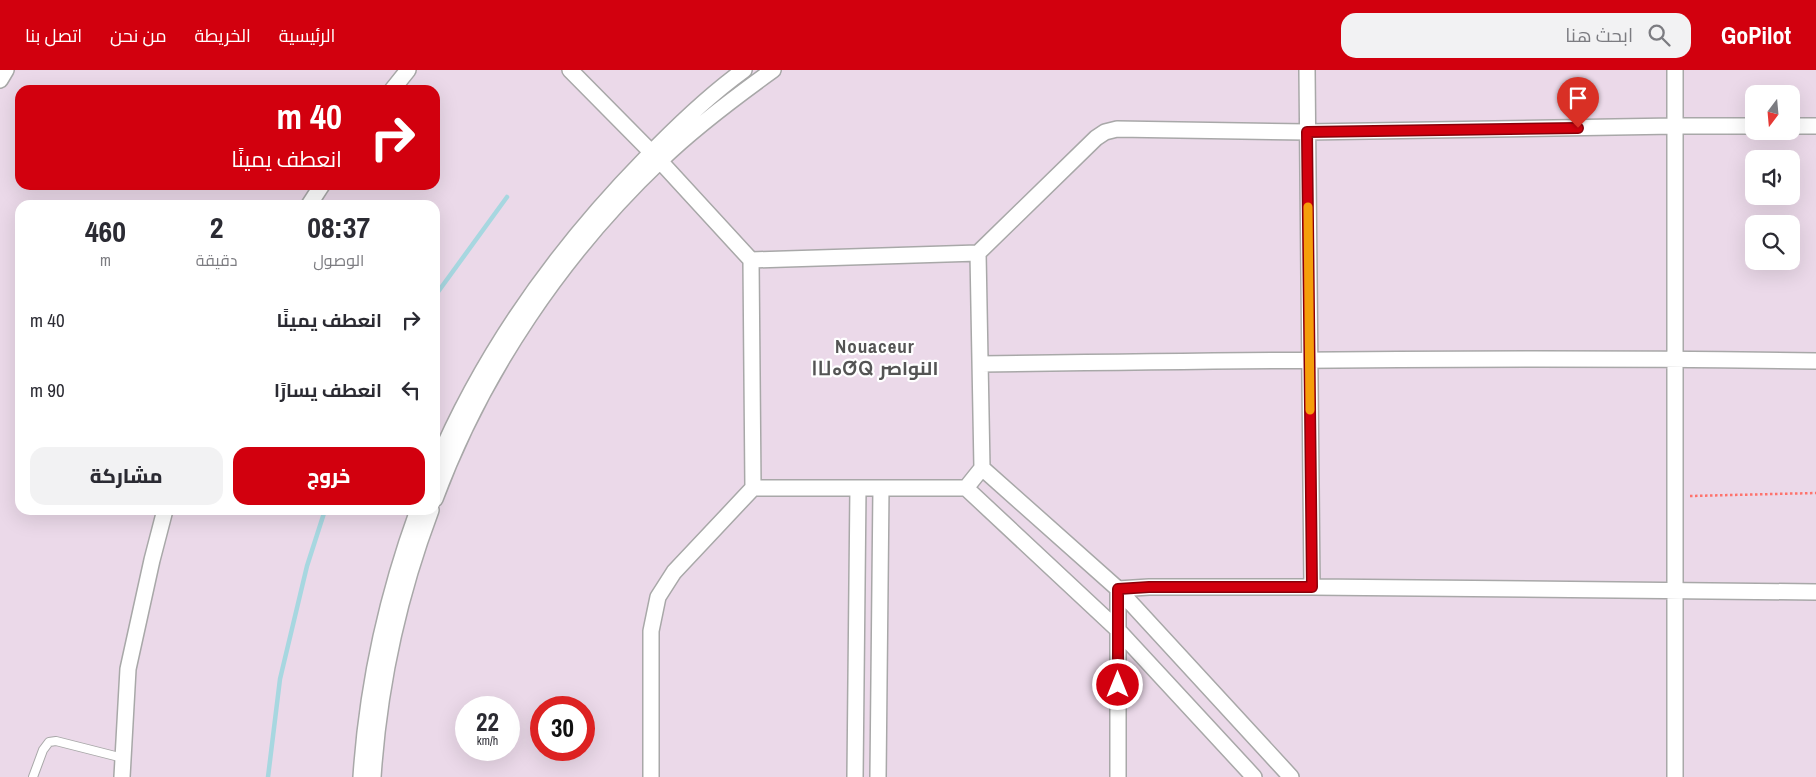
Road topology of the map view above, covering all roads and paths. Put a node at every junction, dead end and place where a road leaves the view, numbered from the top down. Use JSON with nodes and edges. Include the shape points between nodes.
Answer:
{"nodes":[{"id":1,"x":6,"y":70,"type":"edge"},
{"id":2,"x":408,"y":70,"type":"edge"},
{"id":3,"x":570,"y":70,"type":"edge"},
{"id":4,"x":744,"y":70,"type":"edge"},
{"id":5,"x":773,"y":70,"type":"edge"},
{"id":6,"x":1307,"y":70,"type":"edge"},
{"id":7,"x":1674,"y":70,"type":"edge"},
{"id":8,"x":0,"y":80,"type":"edge"},
{"id":9,"x":396,"y":85,"type":"edge"},
{"id":10,"x":1675,"y":126,"type":"junction"},
{"id":11,"x":1745,"y":126,"type":"edge"},
{"id":12,"x":1800,"y":126,"type":"edge"},
{"id":13,"x":1816,"y":126,"type":"edge"},
{"id":14,"x":1307,"y":132,"type":"junction"},
{"id":15,"x":656,"y":156,"type":"junction"},
{"id":16,"x":978,"y":253,"type":"junction"},
{"id":17,"x":751,"y":260,"type":"junction"},
{"id":18,"x":1310,"y":359,"type":"junction"},
{"id":19,"x":1676,"y":359,"type":"junction"},
{"id":20,"x":1816,"y":360,"type":"edge"},
{"id":21,"x":981,"y":364,"type":"junction"},
{"id":22,"x":464,"y":417,"type":"junction"},
{"id":23,"x":440,"y":458,"type":"edge"},
{"id":24,"x":982,"y":468,"type":"junction"},
{"id":25,"x":440,"y":485,"type":"edge"},
{"id":26,"x":753,"y":488,"type":"junction"},
{"id":27,"x":858,"y":488,"type":"junction"},
{"id":28,"x":881,"y":488,"type":"junction"},
{"id":29,"x":966,"y":488,"type":"junction"},
{"id":30,"x":1816,"y":493,"type":"edge"},
{"id":31,"x":1676,"y":496,"type":"junction"},
{"id":32,"x":164,"y":515,"type":"edge"},
{"id":33,"x":417,"y":515,"type":"edge"},
{"id":34,"x":429,"y":515,"type":"edge"},
{"id":35,"x":405,"y":566,"type":"junction"},
{"id":36,"x":1312,"y":587,"type":"junction"},
{"id":37,"x":1118,"y":589,"type":"junction"},
{"id":38,"x":1676,"y":590,"type":"junction"},
{"id":39,"x":1816,"y":592,"type":"edge"},
{"id":40,"x":1118,"y":630,"type":"junction"},
{"id":41,"x":123,"y":758,"type":"junction"},
{"id":42,"x":33,"y":777,"type":"edge"},
{"id":43,"x":122,"y":777,"type":"edge"},
{"id":44,"x":361,"y":777,"type":"edge"},
{"id":45,"x":374,"y":777,"type":"edge"},
{"id":46,"x":651,"y":777,"type":"edge"},
{"id":47,"x":855,"y":777,"type":"edge"},
{"id":48,"x":878,"y":777,"type":"edge"},
{"id":49,"x":1118,"y":777,"type":"edge"},
{"id":50,"x":1254,"y":777,"type":"edge"},
{"id":51,"x":1291,"y":777,"type":"edge"},
{"id":52,"x":1675,"y":777,"type":"edge"}],
"edges":[{"from":1,"to":8,"type":"street"},
{"from":2,"to":9,"type":"street"},
{"from":3,"to":15,"type":"street"},
{"from":4,"to":15,"type":"street","via":[[674,128]]},
{"from":5,"to":15,"type":"street"},
{"from":6,"to":14,"type":"street"},
{"from":7,"to":10,"type":"street"},
{"from":10,"to":11,"type":"street"},
{"from":10,"to":14,"type":"street"},
{"from":10,"to":19,"type":"street"},
{"from":12,"to":13,"type":"street"},
{"from":14,"to":16,"type":"street","via":[[1117,129],[1105,132]]},
{"from":14,"to":18,"type":"street"},
{"from":15,"to":17,"type":"street"},
{"from":15,"to":22,"type":"street","via":[[554,282]]},
{"from":16,"to":17,"type":"street"},
{"from":16,"to":21,"type":"street"},
{"from":17,"to":26,"type":"street"},
{"from":18,"to":19,"type":"street"},
{"from":18,"to":21,"type":"street"},
{"from":18,"to":36,"type":"street"},
{"from":19,"to":20,"type":"street"},
{"from":19,"to":31,"type":"street"},
{"from":21,"to":24,"type":"street"},
{"from":22,"to":23,"type":"street"},
{"from":22,"to":25,"type":"street"},
{"from":24,"to":29,"type":"street"},
{"from":24,"to":37,"type":"street"},
{"from":26,"to":27,"type":"street"},
{"from":26,"to":46,"type":"street","via":[[674,572],[658,597],[651,631]]},
{"from":27,"to":28,"type":"street"},
{"from":27,"to":47,"type":"street"},
{"from":28,"to":29,"type":"street"},
{"from":28,"to":48,"type":"street"},
{"from":29,"to":40,"type":"street"},
{"from":30,"to":31,"type":"path"},
{"from":31,"to":38,"type":"street"},
{"from":32,"to":41,"type":"street","via":[[128,669]]},
{"from":33,"to":35,"type":"street"},
{"from":34,"to":35,"type":"street"},
{"from":35,"to":44,"type":"street","via":[[376,663]]},
{"from":35,"to":45,"type":"street","via":[[380,714]]},
{"from":36,"to":37,"type":"street"},
{"from":36,"to":38,"type":"street"},
{"from":37,"to":40,"type":"street"},
{"from":37,"to":51,"type":"street"},
{"from":38,"to":39,"type":"street"},
{"from":38,"to":52,"type":"street"},
{"from":40,"to":49,"type":"street"},
{"from":40,"to":50,"type":"street"},
{"from":41,"to":42,"type":"lane","via":[[49,742]]},
{"from":41,"to":43,"type":"street"}]}
